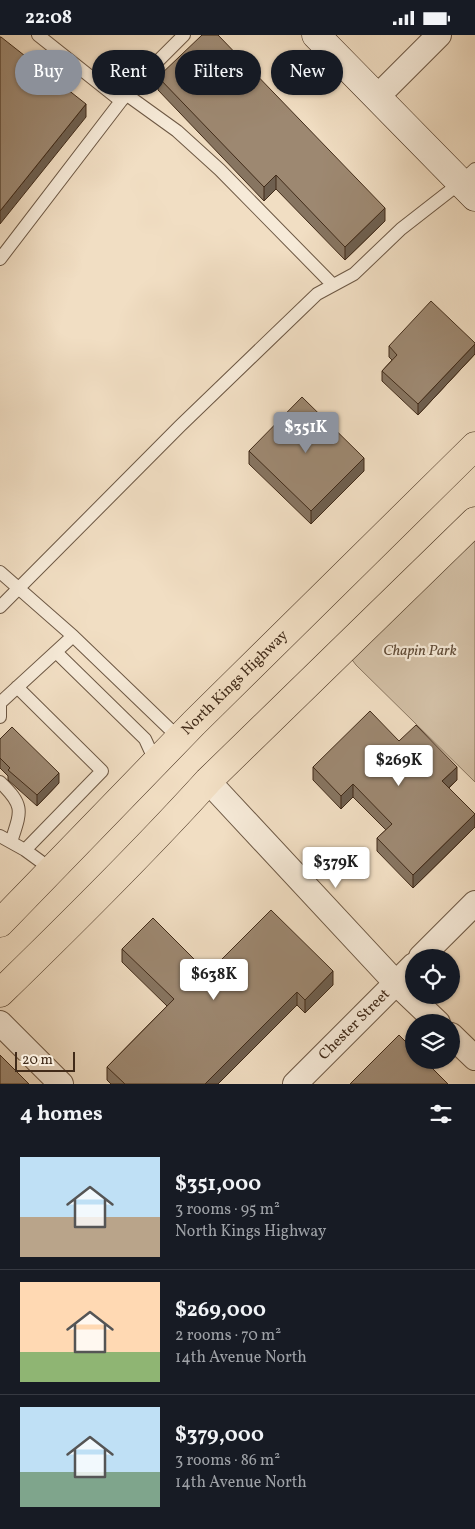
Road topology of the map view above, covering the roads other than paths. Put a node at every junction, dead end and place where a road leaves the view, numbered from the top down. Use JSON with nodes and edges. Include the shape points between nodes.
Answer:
{"nodes":[{"id":1,"x":38,"y":35,"type":"edge"},
{"id":2,"x":184,"y":35,"type":"edge"},
{"id":3,"x":316,"y":35,"type":"edge"},
{"id":4,"x":439,"y":35,"type":"edge"},
{"id":5,"x":377,"y":97,"type":"junction"},
{"id":6,"x":124,"y":98,"type":"junction"},
{"id":7,"x":470,"y":183,"type":"edge"},
{"id":8,"x":0,"y":259,"type":"edge"},
{"id":9,"x":333,"y":285,"type":"junction"},
{"id":10,"x":475,"y":446,"type":"edge"},
{"id":11,"x":475,"y":521,"type":"edge"},
{"id":12,"x":0,"y":573,"type":"edge"},
{"id":13,"x":18,"y":589,"type":"junction"},
{"id":14,"x":0,"y":607,"type":"edge"},
{"id":15,"x":73,"y":636,"type":"junction"},
{"id":16,"x":56,"y":652,"type":"junction"},
{"id":17,"x":17,"y":687,"type":"junction"},
{"id":18,"x":0,"y":703,"type":"edge"},
{"id":19,"x":0,"y":717,"type":"edge"},
{"id":20,"x":179,"y":738,"type":"junction"},
{"id":21,"x":156,"y":763,"type":"junction"},
{"id":22,"x":208,"y":781,"type":"junction"},
{"id":23,"x":0,"y":782,"type":"edge"},
{"id":24,"x":6,"y":839,"type":"edge"},
{"id":25,"x":25,"y":850,"type":"junction"},
{"id":26,"x":51,"y":869,"type":"junction"},
{"id":27,"x":475,"y":903,"type":"edge"},
{"id":28,"x":1,"y":921,"type":"edge"},
{"id":29,"x":429,"y":949,"type":"edge"},
{"id":30,"x":405,"y":974,"type":"edge"},
{"id":31,"x":396,"y":983,"type":"junction"},
{"id":32,"x":0,"y":993,"type":"edge"},
{"id":33,"x":429,"y":1014,"type":"edge"},
{"id":34,"x":0,"y":1023,"type":"edge"},
{"id":35,"x":460,"y":1044,"type":"edge"},
{"id":36,"x":475,"y":1058,"type":"edge"},
{"id":37,"x":61,"y":1084,"type":"edge"},
{"id":38,"x":294,"y":1084,"type":"edge"}],
"edges":[{"from":1,"to":6,"type":"lane"},
{"from":2,"to":6,"type":"lane"},
{"from":3,"to":5,"type":"street"},
{"from":4,"to":5,"type":"street"},
{"from":5,"to":7,"type":"street"},
{"from":6,"to":8,"type":"lane"},
{"from":6,"to":9,"type":"lane","via":[[177,131]]},
{"from":7,"to":9,"type":"lane","via":[[401,229],[354,274]]},
{"from":9,"to":13,"type":"lane","via":[[317,294],[242,365]]},
{"from":10,"to":20,"type":"main road","name":"North Kings Highway"},
{"from":11,"to":22,"type":"main road"},
{"from":12,"to":13,"type":"lane"},
{"from":13,"to":14,"type":"lane"},
{"from":13,"to":15,"type":"lane"},
{"from":15,"to":16,"type":"lane"},
{"from":15,"to":20,"type":"lane"},
{"from":16,"to":17,"type":"lane"},
{"from":16,"to":21,"type":"lane","via":[[145,739]]},
{"from":17,"to":18,"type":"lane"},
{"from":17,"to":25,"type":"lane","via":[[102,771]]},
{"from":18,"to":19,"type":"lane"},
{"from":20,"to":21,"type":"main road","name":"North Kings Highway"},
{"from":21,"to":26,"type":"main road","name":"North Kings Highway"},
{"from":22,"to":31,"type":"street"},
{"from":22,"to":32,"type":"main road","via":[[90,905]]},
{"from":23,"to":24,"type":"lane","via":[[14,795],[19,809],[19,817]]},
{"from":24,"to":25,"type":"lane"},
{"from":25,"to":26,"type":"lane"},
{"from":26,"to":28,"type":"main road","name":"North Kings Highway"},
{"from":27,"to":29,"type":"street"},
{"from":30,"to":31,"type":"street","name":"Chester Street"},
{"from":31,"to":33,"type":"street"},
{"from":31,"to":38,"type":"street","name":"Chester Street"},
{"from":34,"to":37,"type":"street"},
{"from":35,"to":36,"type":"street"}]}
